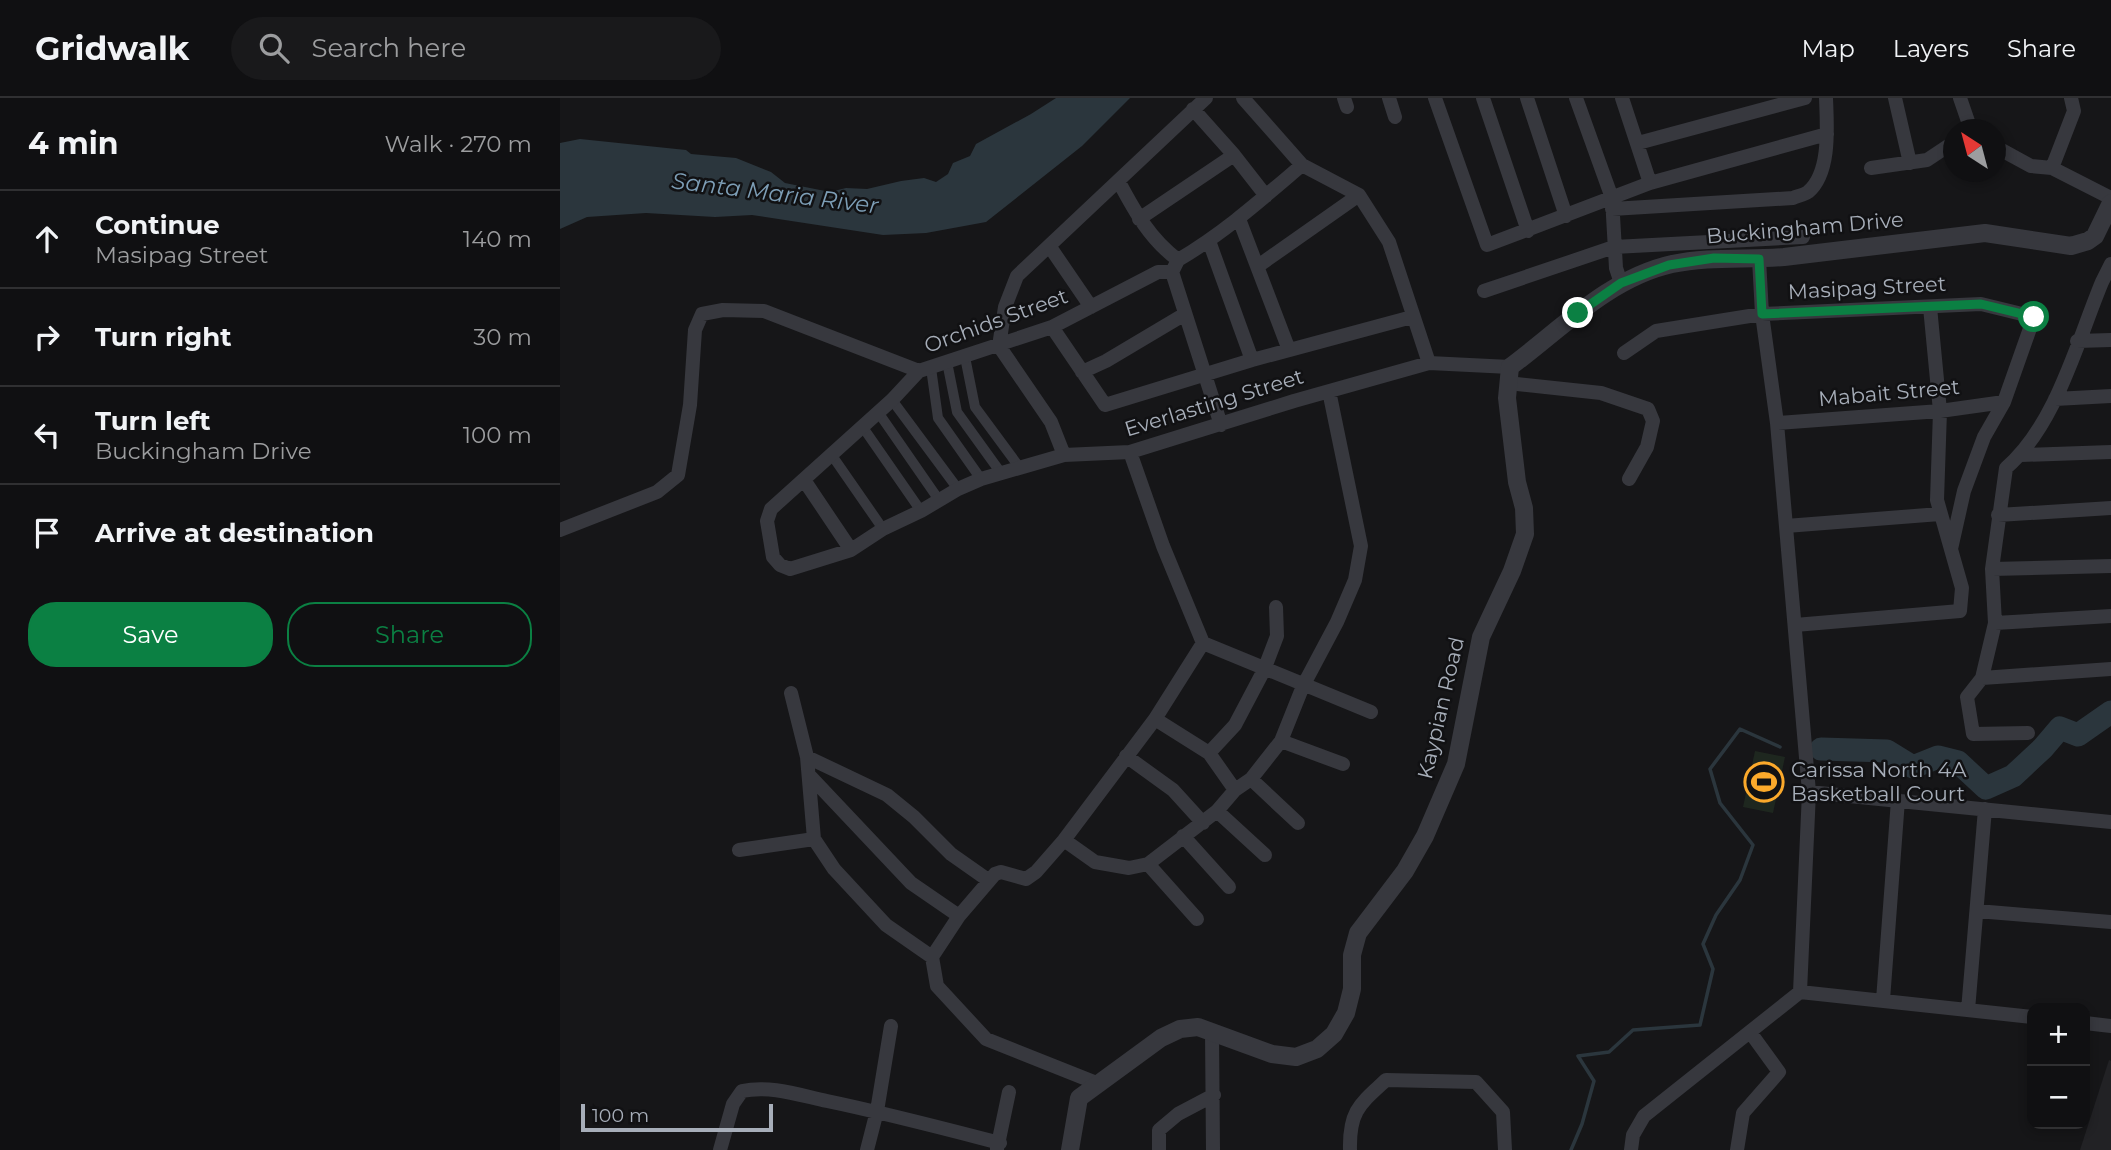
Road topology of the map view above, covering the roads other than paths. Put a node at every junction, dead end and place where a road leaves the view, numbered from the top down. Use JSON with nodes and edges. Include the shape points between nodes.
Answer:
{"nodes":[{"id":1,"x":1206,"y":98,"type":"edge"},
{"id":2,"x":1243,"y":98,"type":"edge"},
{"id":3,"x":1389,"y":98,"type":"edge"},
{"id":4,"x":1434,"y":98,"type":"edge"},
{"id":5,"x":1483,"y":98,"type":"edge"},
{"id":6,"x":1527,"y":98,"type":"edge"},
{"id":7,"x":1576,"y":98,"type":"edge"},
{"id":8,"x":1805,"y":98,"type":"edge"},
{"id":9,"x":1826,"y":98,"type":"edge"},
{"id":10,"x":1895,"y":98,"type":"edge"},
{"id":11,"x":1960,"y":98,"type":"edge"},
{"id":12,"x":2071,"y":98,"type":"edge"},
{"id":13,"x":1627,"y":99,"type":"edge"},
{"id":14,"x":1193,"y":109,"type":"junction"},
{"id":15,"x":1395,"y":117,"type":"dead end"},
{"id":16,"x":1967,"y":119,"type":"edge"},
{"id":17,"x":1827,"y":134,"type":"junction"},
{"id":18,"x":1638,"y":143,"type":"junction"},
{"id":19,"x":1943,"y":149,"type":"edge"},
{"id":20,"x":2006,"y":152,"type":"edge"},
{"id":21,"x":1234,"y":155,"type":"junction"},
{"id":22,"x":1910,"y":163,"type":"junction"},
{"id":23,"x":1302,"y":165,"type":"junction"},
{"id":24,"x":1871,"y":168,"type":"dead end"},
{"id":25,"x":2052,"y":168,"type":"junction"},
{"id":26,"x":1119,"y":182,"type":"junction"},
{"id":27,"x":1650,"y":183,"type":"junction"},
{"id":28,"x":1359,"y":195,"type":"junction"},
{"id":29,"x":1266,"y":196,"type":"junction"},
{"id":30,"x":2111,"y":198,"type":"edge"},
{"id":31,"x":1612,"y":203,"type":"junction"},
{"id":32,"x":2111,"y":203,"type":"edge"},
{"id":33,"x":1566,"y":216,"type":"junction"},
{"id":34,"x":1139,"y":219,"type":"junction"},
{"id":35,"x":1239,"y":219,"type":"junction"},
{"id":36,"x":1528,"y":231,"type":"junction"},
{"id":37,"x":1803,"y":237,"type":"dead end"},
{"id":38,"x":1209,"y":241,"type":"junction"},
{"id":39,"x":1050,"y":247,"type":"junction"},
{"id":40,"x":1615,"y":247,"type":"junction"},
{"id":41,"x":1759,"y":259,"type":"junction"},
{"id":42,"x":2111,"y":264,"type":"edge"},
{"id":43,"x":1175,"y":266,"type":"junction"},
{"id":44,"x":1258,"y":266,"type":"junction"},
{"id":45,"x":2106,"y":281,"type":"edge"},
{"id":46,"x":1621,"y":283,"type":"junction"},
{"id":47,"x":1484,"y":291,"type":"dead end"},
{"id":48,"x":1091,"y":307,"type":"junction"},
{"id":49,"x":1930,"y":307,"type":"junction"},
{"id":50,"x":1185,"y":314,"type":"junction"},
{"id":51,"x":1762,"y":314,"type":"junction"},
{"id":52,"x":1412,"y":317,"type":"junction"},
{"id":53,"x":1052,"y":327,"type":"junction"},
{"id":54,"x":2111,"y":340,"type":"edge"},
{"id":55,"x":2077,"y":341,"type":"junction"},
{"id":56,"x":999,"y":346,"type":"junction"},
{"id":57,"x":1289,"y":350,"type":"junction"},
{"id":58,"x":1623,"y":354,"type":"dead end"},
{"id":59,"x":965,"y":357,"type":"junction"},
{"id":60,"x":1252,"y":360,"type":"junction"},
{"id":61,"x":947,"y":362,"type":"junction"},
{"id":62,"x":1429,"y":363,"type":"junction"},
{"id":63,"x":925,"y":370,"type":"junction"},
{"id":64,"x":1082,"y":372,"type":"junction"},
{"id":65,"x":1206,"y":374,"type":"junction"},
{"id":66,"x":1509,"y":375,"type":"junction"},
{"id":67,"x":1329,"y":391,"type":"junction"},
{"id":68,"x":2111,"y":396,"type":"edge"},
{"id":69,"x":2055,"y":399,"type":"junction"},
{"id":70,"x":892,"y":400,"type":"junction"},
{"id":71,"x":2004,"y":402,"type":"junction"},
{"id":72,"x":1940,"y":411,"type":"junction"},
{"id":73,"x":878,"y":412,"type":"junction"},
{"id":74,"x":1777,"y":423,"type":"junction"},
{"id":75,"x":1222,"y":425,"type":"junction"},
{"id":76,"x":862,"y":426,"type":"junction"},
{"id":77,"x":2111,"y":452,"type":"edge"},
{"id":78,"x":1130,"y":453,"type":"junction"},
{"id":79,"x":831,"y":454,"type":"junction"},
{"id":80,"x":1064,"y":455,"type":"junction"},
{"id":81,"x":2021,"y":455,"type":"junction"},
{"id":82,"x":1020,"y":468,"type":"junction"},
{"id":83,"x":1001,"y":473,"type":"junction"},
{"id":84,"x":981,"y":479,"type":"junction"},
{"id":85,"x":1629,"y":479,"type":"dead end"},
{"id":86,"x":804,"y":480,"type":"junction"},
{"id":87,"x":958,"y":489,"type":"junction"},
{"id":88,"x":939,"y":500,"type":"junction"},
{"id":89,"x":2111,"y":508,"type":"edge"},
{"id":90,"x":921,"y":511,"type":"junction"},
{"id":91,"x":1940,"y":514,"type":"junction"},
{"id":92,"x":1998,"y":515,"type":"junction"},
{"id":93,"x":1786,"y":526,"type":"junction"},
{"id":94,"x":883,"y":529,"type":"junction"},
{"id":95,"x":560,"y":530,"type":"edge"},
{"id":96,"x":1951,"y":549,"type":"junction"},
{"id":97,"x":851,"y":550,"type":"junction"},
{"id":98,"x":780,"y":565,"type":"joint"},
{"id":99,"x":2111,"y":566,"type":"edge"},
{"id":100,"x":1992,"y":569,"type":"junction"},
{"id":101,"x":1276,"y":607,"type":"dead end"},
{"id":102,"x":2111,"y":616,"type":"edge"},
{"id":103,"x":1995,"y":623,"type":"junction"},
{"id":104,"x":1794,"y":625,"type":"junction"},
{"id":105,"x":1203,"y":643,"type":"junction"},
{"id":106,"x":2111,"y":669,"type":"edge"},
{"id":107,"x":1264,"y":670,"type":"junction"},
{"id":108,"x":1982,"y":678,"type":"junction"},
{"id":109,"x":1303,"y":686,"type":"junction"},
{"id":110,"x":791,"y":693,"type":"dead end"},
{"id":111,"x":1371,"y":712,"type":"dead end"},
{"id":112,"x":1155,"y":719,"type":"junction"},
{"id":113,"x":2028,"y":733,"type":"dead end"},
{"id":114,"x":1281,"y":741,"type":"junction"},
{"id":115,"x":1209,"y":753,"type":"junction"},
{"id":116,"x":1126,"y":756,"type":"junction"},
{"id":117,"x":807,"y":757,"type":"junction"},
{"id":118,"x":1343,"y":764,"type":"dead end"},
{"id":119,"x":809,"y":775,"type":"junction"},
{"id":120,"x":1251,"y":779,"type":"junction"},
{"id":121,"x":1235,"y":790,"type":"junction"},
{"id":122,"x":1809,"y":792,"type":"junction"},
{"id":123,"x":1898,"y":800,"type":"junction"},
{"id":124,"x":1985,"y":809,"type":"junction"},
{"id":125,"x":1217,"y":811,"type":"junction"},
{"id":126,"x":1203,"y":822,"type":"junction"},
{"id":127,"x":2111,"y":822,"type":"edge"},
{"id":128,"x":1298,"y":823,"type":"dead end"},
{"id":129,"x":1184,"y":836,"type":"junction"},
{"id":130,"x":814,"y":839,"type":"junction"},
{"id":131,"x":1064,"y":840,"type":"junction"},
{"id":132,"x":738,"y":850,"type":"dead end"},
{"id":133,"x":1265,"y":855,"type":"dead end"},
{"id":134,"x":1148,"y":864,"type":"junction"},
{"id":135,"x":988,"y":880,"type":"junction"},
{"id":136,"x":1229,"y":887,"type":"dead end"},
{"id":137,"x":1977,"y":911,"type":"junction"},
{"id":138,"x":959,"y":916,"type":"junction"},
{"id":139,"x":1197,"y":919,"type":"dead end"},
{"id":140,"x":2111,"y":922,"type":"edge"},
{"id":141,"x":932,"y":957,"type":"junction"},
{"id":142,"x":1800,"y":992,"type":"junction"},
{"id":143,"x":1883,"y":1000,"type":"junction"},
{"id":144,"x":1968,"y":1010,"type":"junction"},
{"id":145,"x":2027,"y":1016,"type":"edge"},
{"id":146,"x":2090,"y":1024,"type":"edge"},
{"id":147,"x":891,"y":1026,"type":"dead end"},
{"id":148,"x":2111,"y":1026,"type":"edge"},
{"id":149,"x":1212,"y":1032,"type":"junction"},
{"id":150,"x":1750,"y":1032,"type":"junction"},
{"id":151,"x":1099,"y":1084,"type":"junction"},
{"id":152,"x":1009,"y":1092,"type":"dead end"},
{"id":153,"x":1213,"y":1096,"type":"junction"},
{"id":154,"x":877,"y":1111,"type":"junction"},
{"id":155,"x":998,"y":1146,"type":"edge"},
{"id":156,"x":720,"y":1150,"type":"edge"},
{"id":157,"x":867,"y":1150,"type":"edge"},
{"id":158,"x":1070,"y":1150,"type":"edge"},
{"id":159,"x":1159,"y":1150,"type":"edge"},
{"id":160,"x":1213,"y":1150,"type":"edge"},
{"id":161,"x":1350,"y":1150,"type":"edge"},
{"id":162,"x":1505,"y":1150,"type":"edge"},
{"id":163,"x":1631,"y":1150,"type":"edge"},
{"id":164,"x":1737,"y":1150,"type":"edge"}],
"edges":[{"from":1,"to":14,"type":"street"},
{"from":2,"to":23,"type":"street"},
{"from":3,"to":15,"type":"street"},
{"from":4,"to":36,"type":"street","via":[[1487,245]]},
{"from":5,"to":36,"type":"street"},
{"from":6,"to":33,"type":"street"},
{"from":7,"to":31,"type":"street"},
{"from":8,"to":18,"type":"street"},
{"from":9,"to":17,"type":"street"},
{"from":10,"to":22,"type":"street"},
{"from":11,"to":16,"type":"street"},
{"from":12,"to":25,"type":"street","via":[[2074,111]]},
{"from":13,"to":18,"type":"street"},
{"from":14,"to":21,"type":"street"},
{"from":14,"to":26,"type":"street"},
{"from":17,"to":27,"type":"street"},
{"from":17,"to":31,"type":"street","via":[[1821,175],[1807,193],[1793,198]]},
{"from":18,"to":27,"type":"street"},
{"from":19,"to":22,"type":"street","via":[[1927,160]]},
{"from":20,"to":25,"type":"street","via":[[2031,166]]},
{"from":21,"to":29,"type":"street"},
{"from":21,"to":34,"type":"street"},
{"from":22,"to":24,"type":"street"},
{"from":23,"to":28,"type":"street"},
{"from":23,"to":29,"type":"street","name":"Orchids Street"},
{"from":25,"to":30,"type":"street"},
{"from":26,"to":34,"type":"street"},
{"from":26,"to":39,"type":"street"},
{"from":27,"to":31,"type":"street"},
{"from":28,"to":44,"type":"street"},
{"from":28,"to":52,"type":"street","via":[[1388,242]]},
{"from":29,"to":35,"type":"street","name":"Orchids Street"},
{"from":31,"to":33,"type":"street"},
{"from":31,"to":40,"type":"street"},
{"from":32,"to":41,"type":"street","name":"Buckingham Drive","via":[[2095,236],[2071,246],[1985,233]]},
{"from":33,"to":36,"type":"street"},
{"from":34,"to":43,"type":"street"},
{"from":35,"to":38,"type":"street","name":"Orchids Street"},
{"from":35,"to":44,"type":"street"},
{"from":37,"to":40,"type":"street"},
{"from":38,"to":43,"type":"street","name":"Orchids Street"},
{"from":38,"to":60,"type":"street"},
{"from":39,"to":48,"type":"street"},
{"from":39,"to":56,"type":"street","via":[[1017,276],[1005,307]]},
{"from":40,"to":46,"type":"street"},
{"from":40,"to":47,"type":"street"},
{"from":41,"to":46,"type":"street","name":"Buckingham Drive","via":[[1714,258],[1669,265]]},
{"from":41,"to":51,"type":"street"},
{"from":42,"to":45,"type":"street"},
{"from":43,"to":48,"type":"street","name":"Orchids Street"},
{"from":43,"to":50,"type":"street"},
{"from":44,"to":57,"type":"street"},
{"from":45,"to":55,"type":"street"},
{"from":46,"to":66,"type":"street","name":"Buckingham Drive"},
{"from":48,"to":53,"type":"street","name":"Orchids Street"},
{"from":49,"to":51,"type":"street","name":"Masipag Street"},
{"from":49,"to":71,"type":"street","name":"Masipag Street","via":[[1981,304],[2034,317]]},
{"from":49,"to":72,"type":"street"},
{"from":50,"to":64,"type":"street"},
{"from":50,"to":65,"type":"street"},
{"from":51,"to":58,"type":"street","name":"Masipag Street","via":[[1656,331]]},
{"from":51,"to":74,"type":"street"},
{"from":52,"to":57,"type":"street"},
{"from":52,"to":62,"type":"street"},
{"from":53,"to":56,"type":"street","name":"Orchids Street"},
{"from":53,"to":64,"type":"street"},
{"from":54,"to":55,"type":"street"},
{"from":55,"to":69,"type":"street"},
{"from":56,"to":59,"type":"street","name":"Orchids Street"},
{"from":56,"to":80,"type":"street","via":[[1051,422]]},
{"from":57,"to":60,"type":"street"},
{"from":59,"to":61,"type":"street","name":"Orchids Street"},
{"from":59,"to":82,"type":"street","via":[[975,407]]},
{"from":60,"to":65,"type":"street"},
{"from":61,"to":63,"type":"street","name":"Orchids Street"},
{"from":61,"to":83,"type":"street","via":[[957,412]]},
{"from":62,"to":66,"type":"street","name":"Everlasting Street"},
{"from":62,"to":67,"type":"street","name":"Everlasting Street"},
{"from":63,"to":70,"type":"street","name":"Orchids Street"},
{"from":63,"to":84,"type":"street","via":[[938,418]]},
{"from":63,"to":95,"type":"street","via":[[764,311],[702,314],[695,330],[690,405],[678,475],[657,492]]},
{"from":64,"to":65,"type":"street","via":[[1105,405]]},
{"from":65,"to":75,"type":"street"},
{"from":66,"to":85,"type":"street","name":"Everlasting Street","via":[[1601,393],[1648,409],[1653,421],[1647,447]]},
{"from":66,"to":149,"type":"street","name":"Kaypian Road","via":[[1507,398],[1524,534],[1481,637],[1456,764],[1441,802],[1405,871],[1358,933],[1346,1013],[1334,1034],[1317,1049],[1296,1057],[1272,1054]]},
{"from":67,"to":75,"type":"street","name":"Everlasting Street"},
{"from":67,"to":109,"type":"street","via":[[1361,545],[1355,580],[1338,622]]},
{"from":68,"to":69,"type":"street"},
{"from":69,"to":81,"type":"street"},
{"from":70,"to":73,"type":"street","name":"Orchids Street"},
{"from":70,"to":87,"type":"street"},
{"from":71,"to":72,"type":"street","name":"Mabait Street"},
{"from":71,"to":96,"type":"street","via":[[1984,437],[1964,491]]},
{"from":72,"to":74,"type":"street","name":"Mabait Street"},
{"from":72,"to":91,"type":"street"},
{"from":73,"to":76,"type":"street","name":"Orchids Street"},
{"from":73,"to":88,"type":"street"},
{"from":74,"to":93,"type":"street"},
{"from":75,"to":78,"type":"street","name":"Everlasting Street"},
{"from":76,"to":79,"type":"street","name":"Orchids Street"},
{"from":76,"to":90,"type":"street"},
{"from":77,"to":81,"type":"street"},
{"from":78,"to":80,"type":"street","name":"Everlasting Street"},
{"from":78,"to":105,"type":"street"},
{"from":79,"to":86,"type":"street","name":"Orchids Street"},
{"from":79,"to":94,"type":"street"},
{"from":80,"to":82,"type":"street","name":"Everlasting Street"},
{"from":81,"to":92,"type":"street","via":[[2006,468]]},
{"from":82,"to":83,"type":"street","name":"Everlasting Street"},
{"from":83,"to":84,"type":"street","name":"Everlasting Street"},
{"from":84,"to":87,"type":"street","name":"Everlasting Street"},
{"from":86,"to":97,"type":"street"},
{"from":86,"to":98,"type":"street","name":"Orchids Street","via":[[771,509],[767,521],[773,557]]},
{"from":87,"to":88,"type":"street","name":"Everlasting Street"},
{"from":88,"to":90,"type":"street","name":"Everlasting Street"},
{"from":89,"to":92,"type":"street"},
{"from":90,"to":94,"type":"street","name":"Everlasting Street"},
{"from":91,"to":93,"type":"street"},
{"from":91,"to":96,"type":"street"},
{"from":92,"to":100,"type":"street"},
{"from":93,"to":104,"type":"street"},
{"from":94,"to":97,"type":"street","name":"Everlasting Street"},
{"from":96,"to":104,"type":"street","via":[[1962,588],[1960,611]]},
{"from":97,"to":98,"type":"street","name":"Everlasting Street","via":[[790,569]]},
{"from":99,"to":100,"type":"street"},
{"from":100,"to":103,"type":"street"},
{"from":101,"to":107,"type":"street","via":[[1277,636]]},
{"from":102,"to":103,"type":"street"},
{"from":103,"to":108,"type":"street"},
{"from":104,"to":122,"type":"street"},
{"from":105,"to":107,"type":"street"},
{"from":105,"to":112,"type":"street"},
{"from":106,"to":108,"type":"street"},
{"from":107,"to":109,"type":"street"},
{"from":107,"to":115,"type":"street","via":[[1234,725]]},
{"from":108,"to":113,"type":"street","via":[[1967,698],[1973,734]]},
{"from":109,"to":111,"type":"street"},
{"from":109,"to":114,"type":"street"},
{"from":110,"to":117,"type":"street"},
{"from":112,"to":115,"type":"street"},
{"from":112,"to":116,"type":"street"},
{"from":114,"to":118,"type":"street"},
{"from":114,"to":120,"type":"street"},
{"from":115,"to":121,"type":"street"},
{"from":116,"to":126,"type":"street","via":[[1173,790]]},
{"from":116,"to":131,"type":"street"},
{"from":117,"to":119,"type":"street"},
{"from":117,"to":135,"type":"street","via":[[887,794],[951,854]]},
{"from":119,"to":130,"type":"street"},
{"from":119,"to":138,"type":"street","via":[[911,883]]},
{"from":120,"to":121,"type":"street"},
{"from":120,"to":128,"type":"street"},
{"from":121,"to":125,"type":"street"},
{"from":122,"to":123,"type":"street"},
{"from":122,"to":142,"type":"street"},
{"from":123,"to":124,"type":"street"},
{"from":123,"to":143,"type":"street"},
{"from":124,"to":127,"type":"street"},
{"from":124,"to":137,"type":"street"},
{"from":125,"to":126,"type":"street"},
{"from":125,"to":133,"type":"street"},
{"from":126,"to":129,"type":"street"},
{"from":129,"to":134,"type":"street"},
{"from":129,"to":136,"type":"street"},
{"from":130,"to":132,"type":"street"},
{"from":130,"to":141,"type":"street","via":[[834,869],[886,925]]},
{"from":131,"to":134,"type":"street","via":[[1095,862],[1129,868]]},
{"from":131,"to":135,"type":"street","via":[[1032,876],[1001,872]]},
{"from":134,"to":139,"type":"street"},
{"from":135,"to":138,"type":"street"},
{"from":137,"to":140,"type":"street"},
{"from":137,"to":144,"type":"street"},
{"from":138,"to":141,"type":"street"},
{"from":141,"to":151,"type":"street","via":[[937,986],[986,1039]]},
{"from":142,"to":143,"type":"street"},
{"from":142,"to":150,"type":"street"},
{"from":143,"to":144,"type":"street"},
{"from":144,"to":145,"type":"street"},
{"from":146,"to":148,"type":"street"},
{"from":147,"to":154,"type":"street"},
{"from":149,"to":151,"type":"street","name":"Kaypian Road","via":[[1198,1027],[1180,1029]]},
{"from":149,"to":153,"type":"street"},
{"from":150,"to":163,"type":"street","via":[[1644,1116]]},
{"from":150,"to":164,"type":"street","via":[[1779,1072],[1742,1113]]},
{"from":151,"to":158,"type":"street","name":"Kaypian Road","via":[[1079,1098]]},
{"from":152,"to":155,"type":"street"},
{"from":153,"to":159,"type":"street","via":[[1159,1130]]},
{"from":153,"to":160,"type":"street"},
{"from":154,"to":155,"type":"street"},
{"from":154,"to":156,"type":"street","via":[[785,1091],[742,1091],[733,1104]]},
{"from":154,"to":157,"type":"street"},
{"from":161,"to":162,"type":"street","via":[[1358,1105],[1386,1080],[1476,1082],[1503,1112]]}]}
